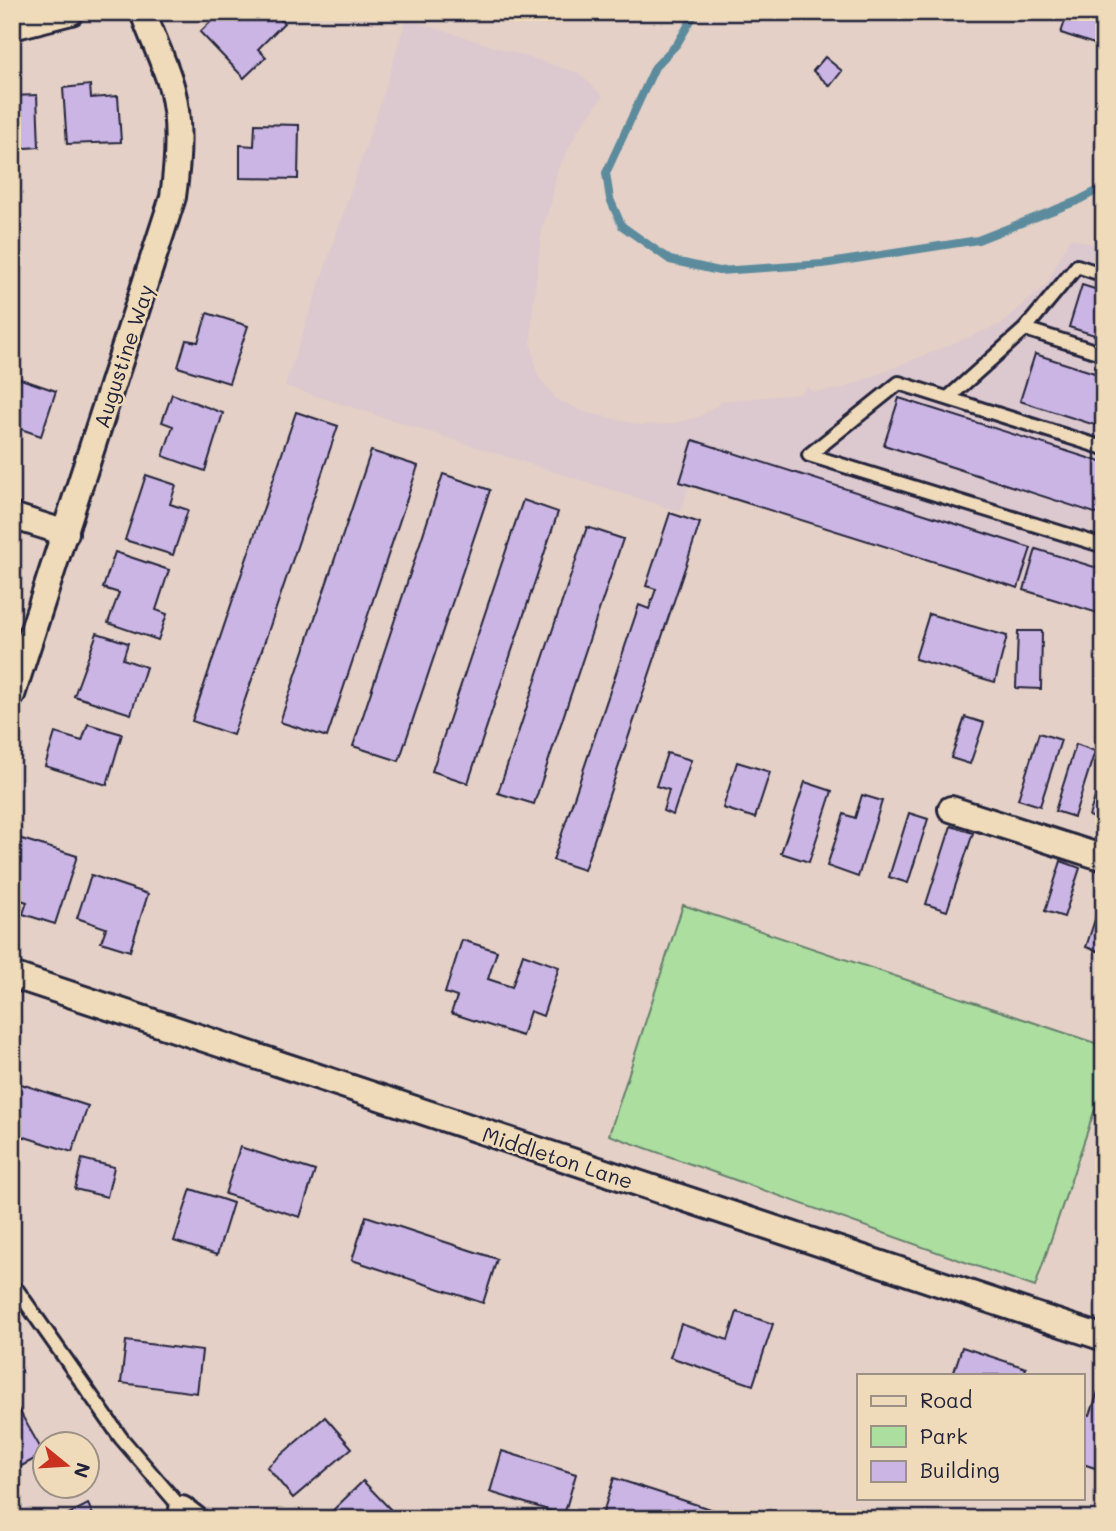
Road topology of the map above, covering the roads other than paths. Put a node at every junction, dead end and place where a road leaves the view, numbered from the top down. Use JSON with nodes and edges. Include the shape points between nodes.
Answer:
{"nodes":[{"id":1,"x":71,"y":12,"type":"edge"},
{"id":2,"x":144,"y":12,"type":"edge"},
{"id":3,"x":12,"y":27,"type":"edge"},
{"id":4,"x":1104,"y":275,"type":"edge"},
{"id":5,"x":1025,"y":330,"type":"junction"},
{"id":6,"x":1104,"y":355,"type":"edge"},
{"id":7,"x":948,"y":398,"type":"junction"},
{"id":8,"x":1104,"y":447,"type":"edge"},
{"id":9,"x":12,"y":516,"type":"edge"},
{"id":10,"x":66,"y":533,"type":"junction"},
{"id":11,"x":1104,"y":546,"type":"edge"},
{"id":12,"x":12,"y":695,"type":"edge"},
{"id":13,"x":951,"y":809,"type":"dead end"},
{"id":14,"x":1104,"y":858,"type":"edge"},
{"id":15,"x":12,"y":975,"type":"edge"},
{"id":16,"x":17,"y":1290,"type":"dead end"},
{"id":17,"x":1104,"y":1338,"type":"edge"},
{"id":18,"x":188,"y":1514,"type":"edge"}],
"edges":[{"from":1,"to":3,"type":"street"},
{"from":2,"to":10,"type":"street","name":"Augustine Way","via":[[172,88],[176,176],[169,212]]},
{"from":4,"to":5,"type":"lane","via":[[1077,266]]},
{"from":5,"to":6,"type":"lane"},
{"from":5,"to":7,"type":"lane"},
{"from":7,"to":8,"type":"lane"},
{"from":7,"to":11,"type":"lane","via":[[899,383],[809,455]]},
{"from":9,"to":10,"type":"street"},
{"from":10,"to":12,"type":"street","name":"Augustine Way"},
{"from":13,"to":14,"type":"street"},
{"from":15,"to":17,"type":"street","name":"Middleton Lane"},
{"from":16,"to":18,"type":"lane","via":[[121,1438]]}]}
